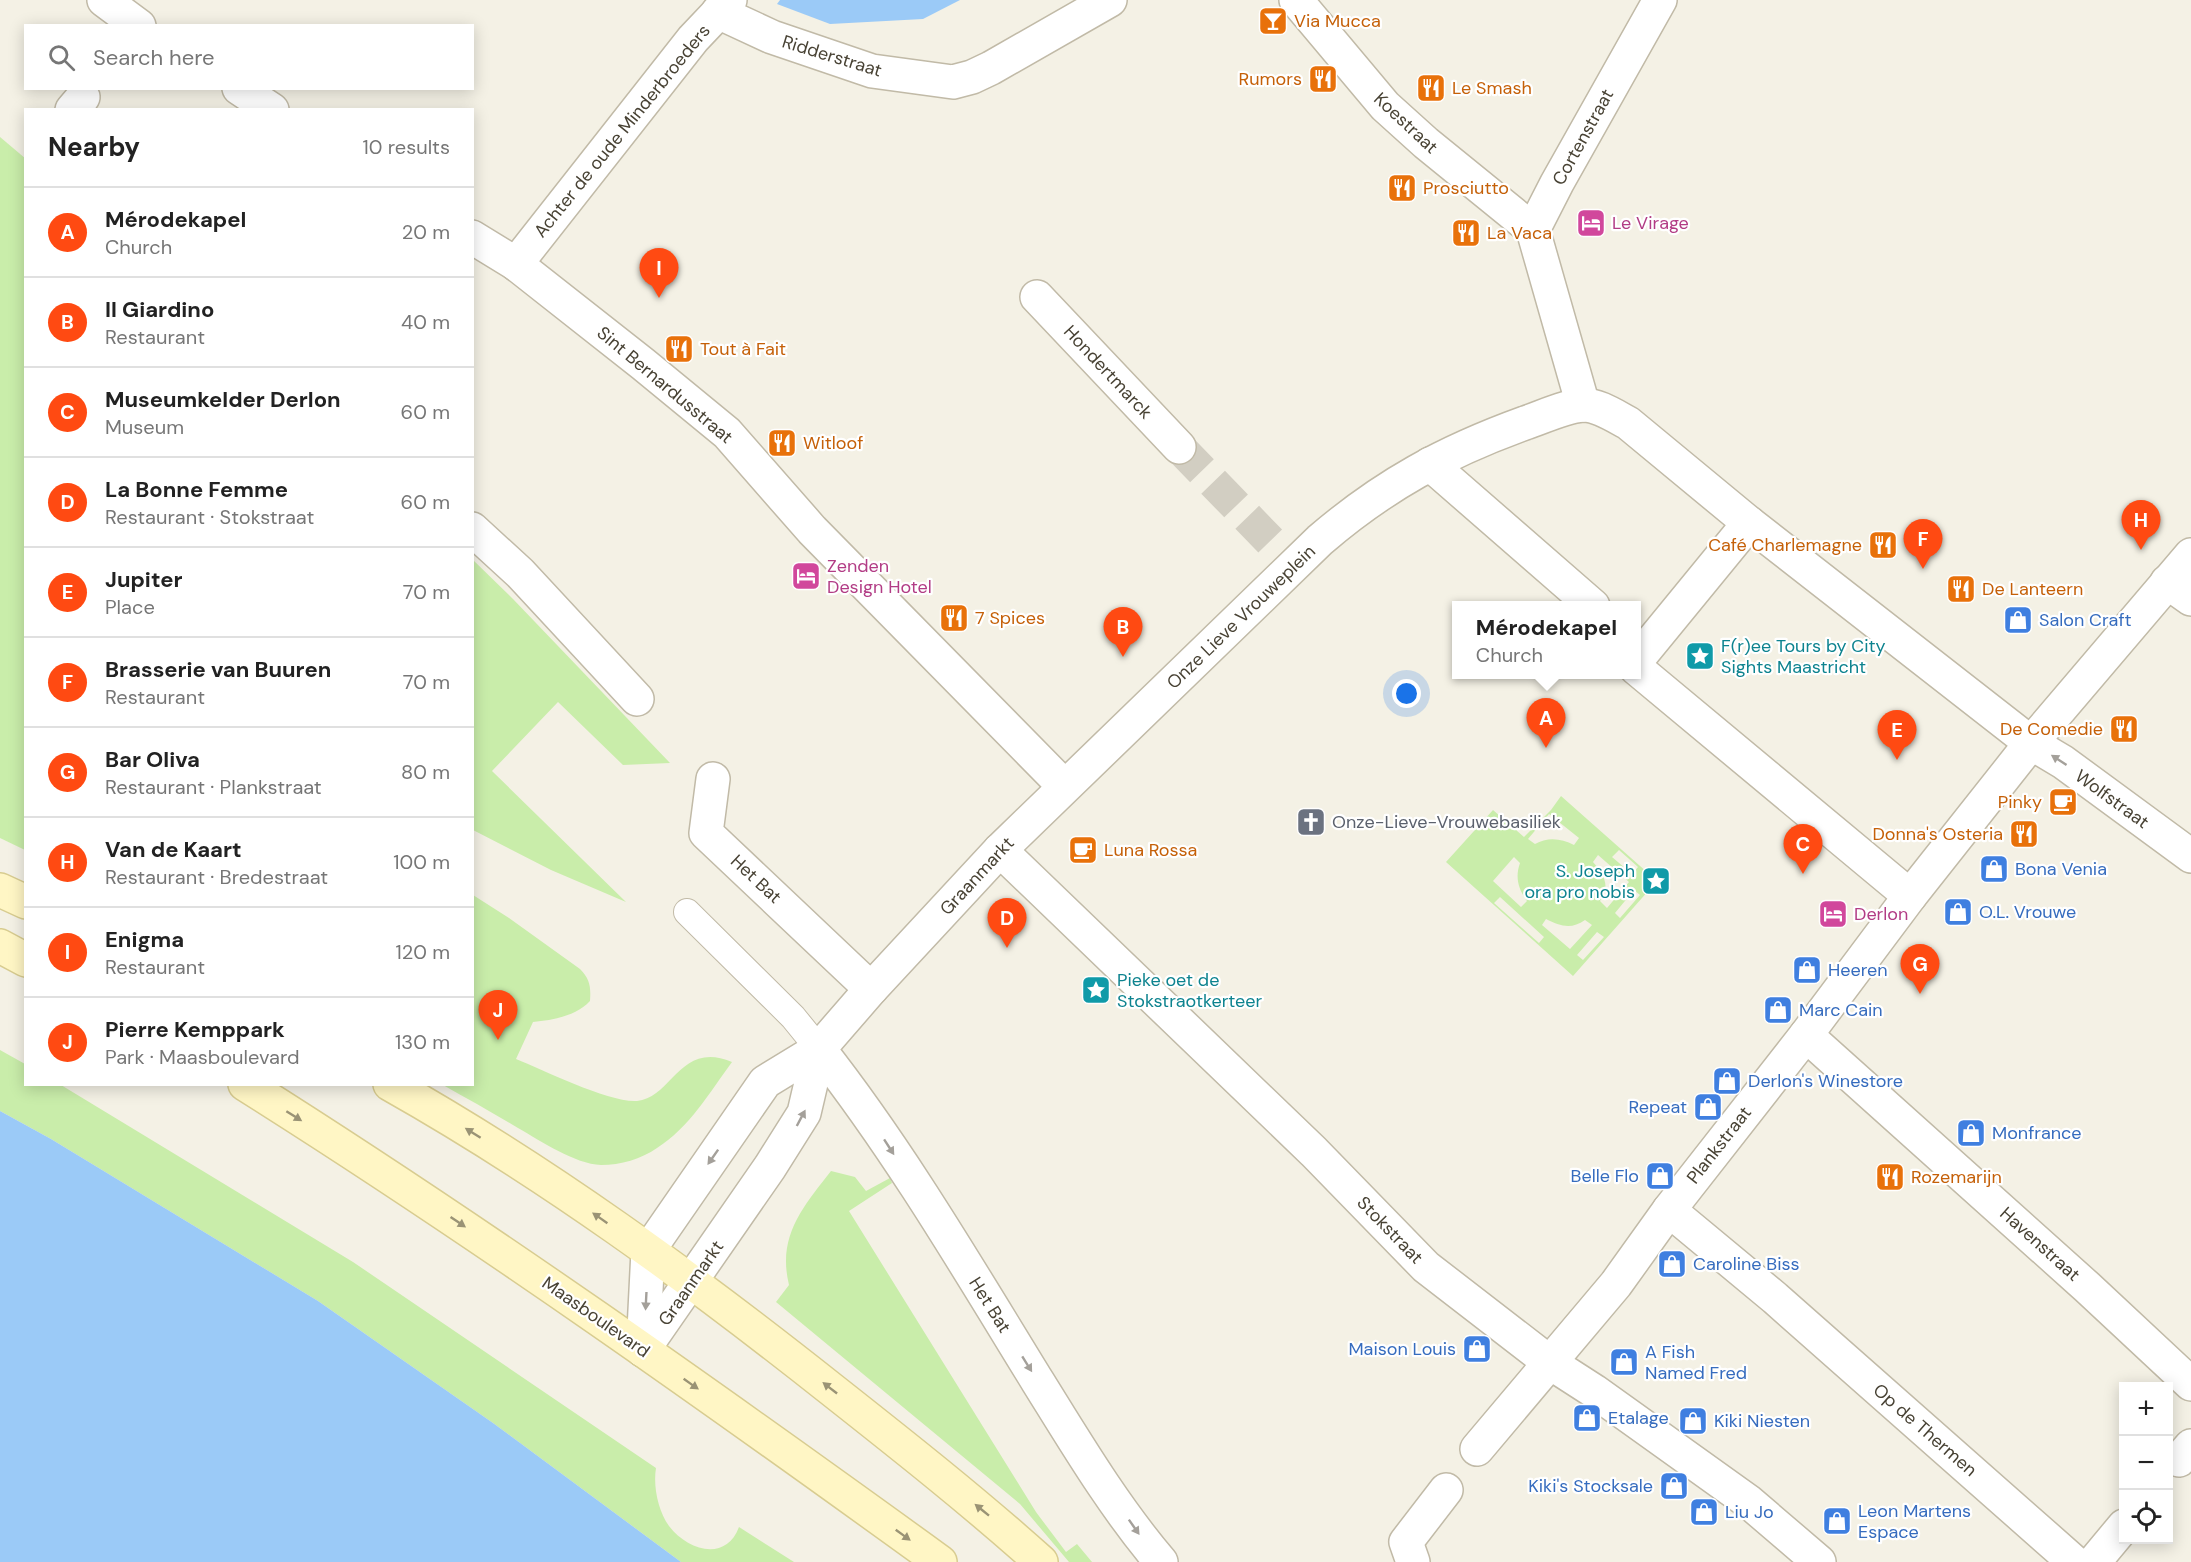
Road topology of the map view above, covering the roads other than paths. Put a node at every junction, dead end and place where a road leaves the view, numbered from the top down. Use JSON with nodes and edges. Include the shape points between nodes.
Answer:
{"nodes":[{"id":1,"x":104,"y":0,"type":"edge"},
{"id":2,"x":1110,"y":0,"type":"edge"},
{"id":3,"x":1296,"y":0,"type":"edge"},
{"id":4,"x":1660,"y":0,"type":"edge"},
{"id":5,"x":724,"y":6,"type":"edge"},
{"id":6,"x":136,"y":24,"type":"edge"},
{"id":7,"x":242,"y":90,"type":"edge"},
{"id":8,"x":269,"y":108,"type":"edge"},
{"id":9,"x":1533,"y":230,"type":"junction"},
{"id":10,"x":474,"y":238,"type":"edge"},
{"id":11,"x":516,"y":264,"type":"junction"},
{"id":12,"x":1037,"y":297,"type":"dead end"},
{"id":13,"x":1583,"y":405,"type":"junction"},
{"id":14,"x":1179,"y":447,"type":"tunnel mouth"},
{"id":15,"x":1430,"y":464,"type":"junction"},
{"id":16,"x":1749,"y":524,"type":"junction"},
{"id":17,"x":474,"y":531,"type":"edge"},
{"id":18,"x":2191,"y":555,"type":"edge"},
{"id":19,"x":2179,"y":591,"type":"edge"},
{"id":20,"x":1587,"y":601,"type":"edge"},
{"id":21,"x":1641,"y":652,"type":"edge"},
{"id":22,"x":1641,"y":659,"type":"edge"},
{"id":23,"x":637,"y":699,"type":"dead end"},
{"id":24,"x":2031,"y":743,"type":"junction"},
{"id":25,"x":713,"y":779,"type":"dead end"},
{"id":26,"x":1064,"y":786,"type":"junction"},
{"id":27,"x":1000,"y":850,"type":"junction"},
{"id":28,"x":2191,"y":856,"type":"edge"},
{"id":29,"x":0,"y":890,"type":"edge"},
{"id":30,"x":1910,"y":896,"type":"junction"},
{"id":31,"x":24,"y":901,"type":"edge"},
{"id":32,"x":687,"y":912,"type":"dead end"},
{"id":33,"x":0,"y":946,"type":"edge"},
{"id":34,"x":24,"y":959,"type":"edge"},
{"id":35,"x":871,"y":989,"type":"junction"},
{"id":36,"x":1806,"y":1035,"type":"junction"},
{"id":37,"x":819,"y":1048,"type":"junction"},
{"id":38,"x":248,"y":1086,"type":"edge"},
{"id":39,"x":393,"y":1086,"type":"edge"},
{"id":40,"x":1669,"y":1210,"type":"junction"},
{"id":41,"x":648,"y":1251,"type":"junction"},
{"id":42,"x":692,"y":1283,"type":"junction"},
{"id":43,"x":644,"y":1350,"type":"junction"},
{"id":44,"x":1548,"y":1362,"type":"junction"},
{"id":45,"x":2191,"y":1384,"type":"edge"},
{"id":46,"x":1477,"y":1449,"type":"dead end"},
{"id":47,"x":1446,"y":1490,"type":"dead end"},
{"id":48,"x":2119,"y":1532,"type":"edge"},
{"id":49,"x":940,"y":1562,"type":"edge"},
{"id":50,"x":1041,"y":1562,"type":"edge"},
{"id":51,"x":1161,"y":1562,"type":"edge"},
{"id":52,"x":1413,"y":1562,"type":"edge"},
{"id":53,"x":1820,"y":1562,"type":"edge"},
{"id":54,"x":2074,"y":1562,"type":"edge"},
{"id":55,"x":2094,"y":1562,"type":"edge"}],
"edges":[{"from":1,"to":6,"type":"street"},
{"from":2,"to":5,"type":"street","name":"Ridderstraat","via":[[991,68],[953,82],[872,71],[772,37]]},
{"from":3,"to":9,"type":"street","name":"Koestraat","via":[[1385,106]]},
{"from":4,"to":9,"type":"street","name":"Cortenstraat"},
{"from":5,"to":11,"type":"street","name":"Achter de oude Minderbroeders","via":[[693,39]]},
{"from":7,"to":8,"type":"street"},
{"from":9,"to":13,"type":"street"},
{"from":10,"to":11,"type":"street","name":"Sint Bernardusstraat"},
{"from":11,"to":26,"type":"street","name":"Sint Bernardusstraat","via":[[727,433],[812,530]]},
{"from":12,"to":14,"type":"street","name":"Hondertmarck"},
{"from":13,"to":15,"type":"street","name":"Onze Lieve Vrouweplein","via":[[1474,441]]},
{"from":13,"to":16,"type":"street","via":[[1613,414],[1640,432]]},
{"from":15,"to":20,"type":"street"},
{"from":15,"to":26,"type":"street","name":"Onze Lieve Vrouweplein","via":[[1285,555],[1119,736]]},
{"from":16,"to":21,"type":"street"},
{"from":16,"to":24,"type":"street"},
{"from":17,"to":23,"type":"street","via":[[520,573]]},
{"from":18,"to":19,"type":"street"},
{"from":19,"to":24,"type":"street"},
{"from":22,"to":30,"type":"street"},
{"from":28,"to":24,"type":"street","name":"Wolfstraat","one_way":true},
{"from":24,"to":30,"type":"street"},
{"from":25,"to":35,"type":"street","name":"Het Bat","via":[[706,833]]},
{"from":26,"to":27,"type":"street","name":"Graanmarkt"},
{"from":27,"to":35,"type":"street","name":"Graanmarkt"},
{"from":27,"to":44,"type":"street","name":"Stokstraat","via":[[1314,1152],[1426,1268]]},
{"from":29,"to":31,"type":"main road"},
{"from":30,"to":36,"type":"street","name":"Plankstraat"},
{"from":32,"to":37,"type":"lane"},
{"from":33,"to":34,"type":"main road"},
{"from":35,"to":37,"type":"street","name":"Graanmarkt"},
{"from":36,"to":40,"type":"street","name":"Plankstraat"},
{"from":36,"to":45,"type":"street","name":"Havenstraat"},
{"from":37,"to":41,"type":"street","name":"Graanmarkt","one_way":true,"via":[[765,1082]]},
{"from":42,"to":37,"type":"street","name":"Graanmarkt","one_way":true,"via":[[804,1113]]},
{"from":37,"to":51,"type":"street","name":"Het Bat","one_way":true,"via":[[863,1107],[953,1245],[1091,1467]]},
{"from":38,"to":43,"type":"main road","name":"Maasboulevard","one_way":true,"via":[[381,1170]]},
{"from":41,"to":39,"type":"main road","one_way":true,"via":[[522,1164]]},
{"from":40,"to":44,"type":"street","name":"Plankstraat","via":[[1616,1284]]},
{"from":40,"to":54,"type":"street","name":"Op de Thermen","via":[[1775,1298]]},
{"from":41,"to":42,"type":"main road"},
{"from":41,"to":43,"type":"street","name":"Graanmarkt","one_way":true},
{"from":42,"to":43,"type":"street","name":"Graanmarkt"},
{"from":50,"to":42,"type":"main road","one_way":true,"via":[[900,1443]]},
{"from":43,"to":49,"type":"main road","name":"Maasboulevard","one_way":true},
{"from":44,"to":46,"type":"street","name":"Plankstraat"},
{"from":44,"to":53,"type":"street","name":"Stokstraat","via":[[1679,1450]]},
{"from":47,"to":52,"type":"street","via":[[1406,1542]]},
{"from":48,"to":55,"type":"street"}]}
